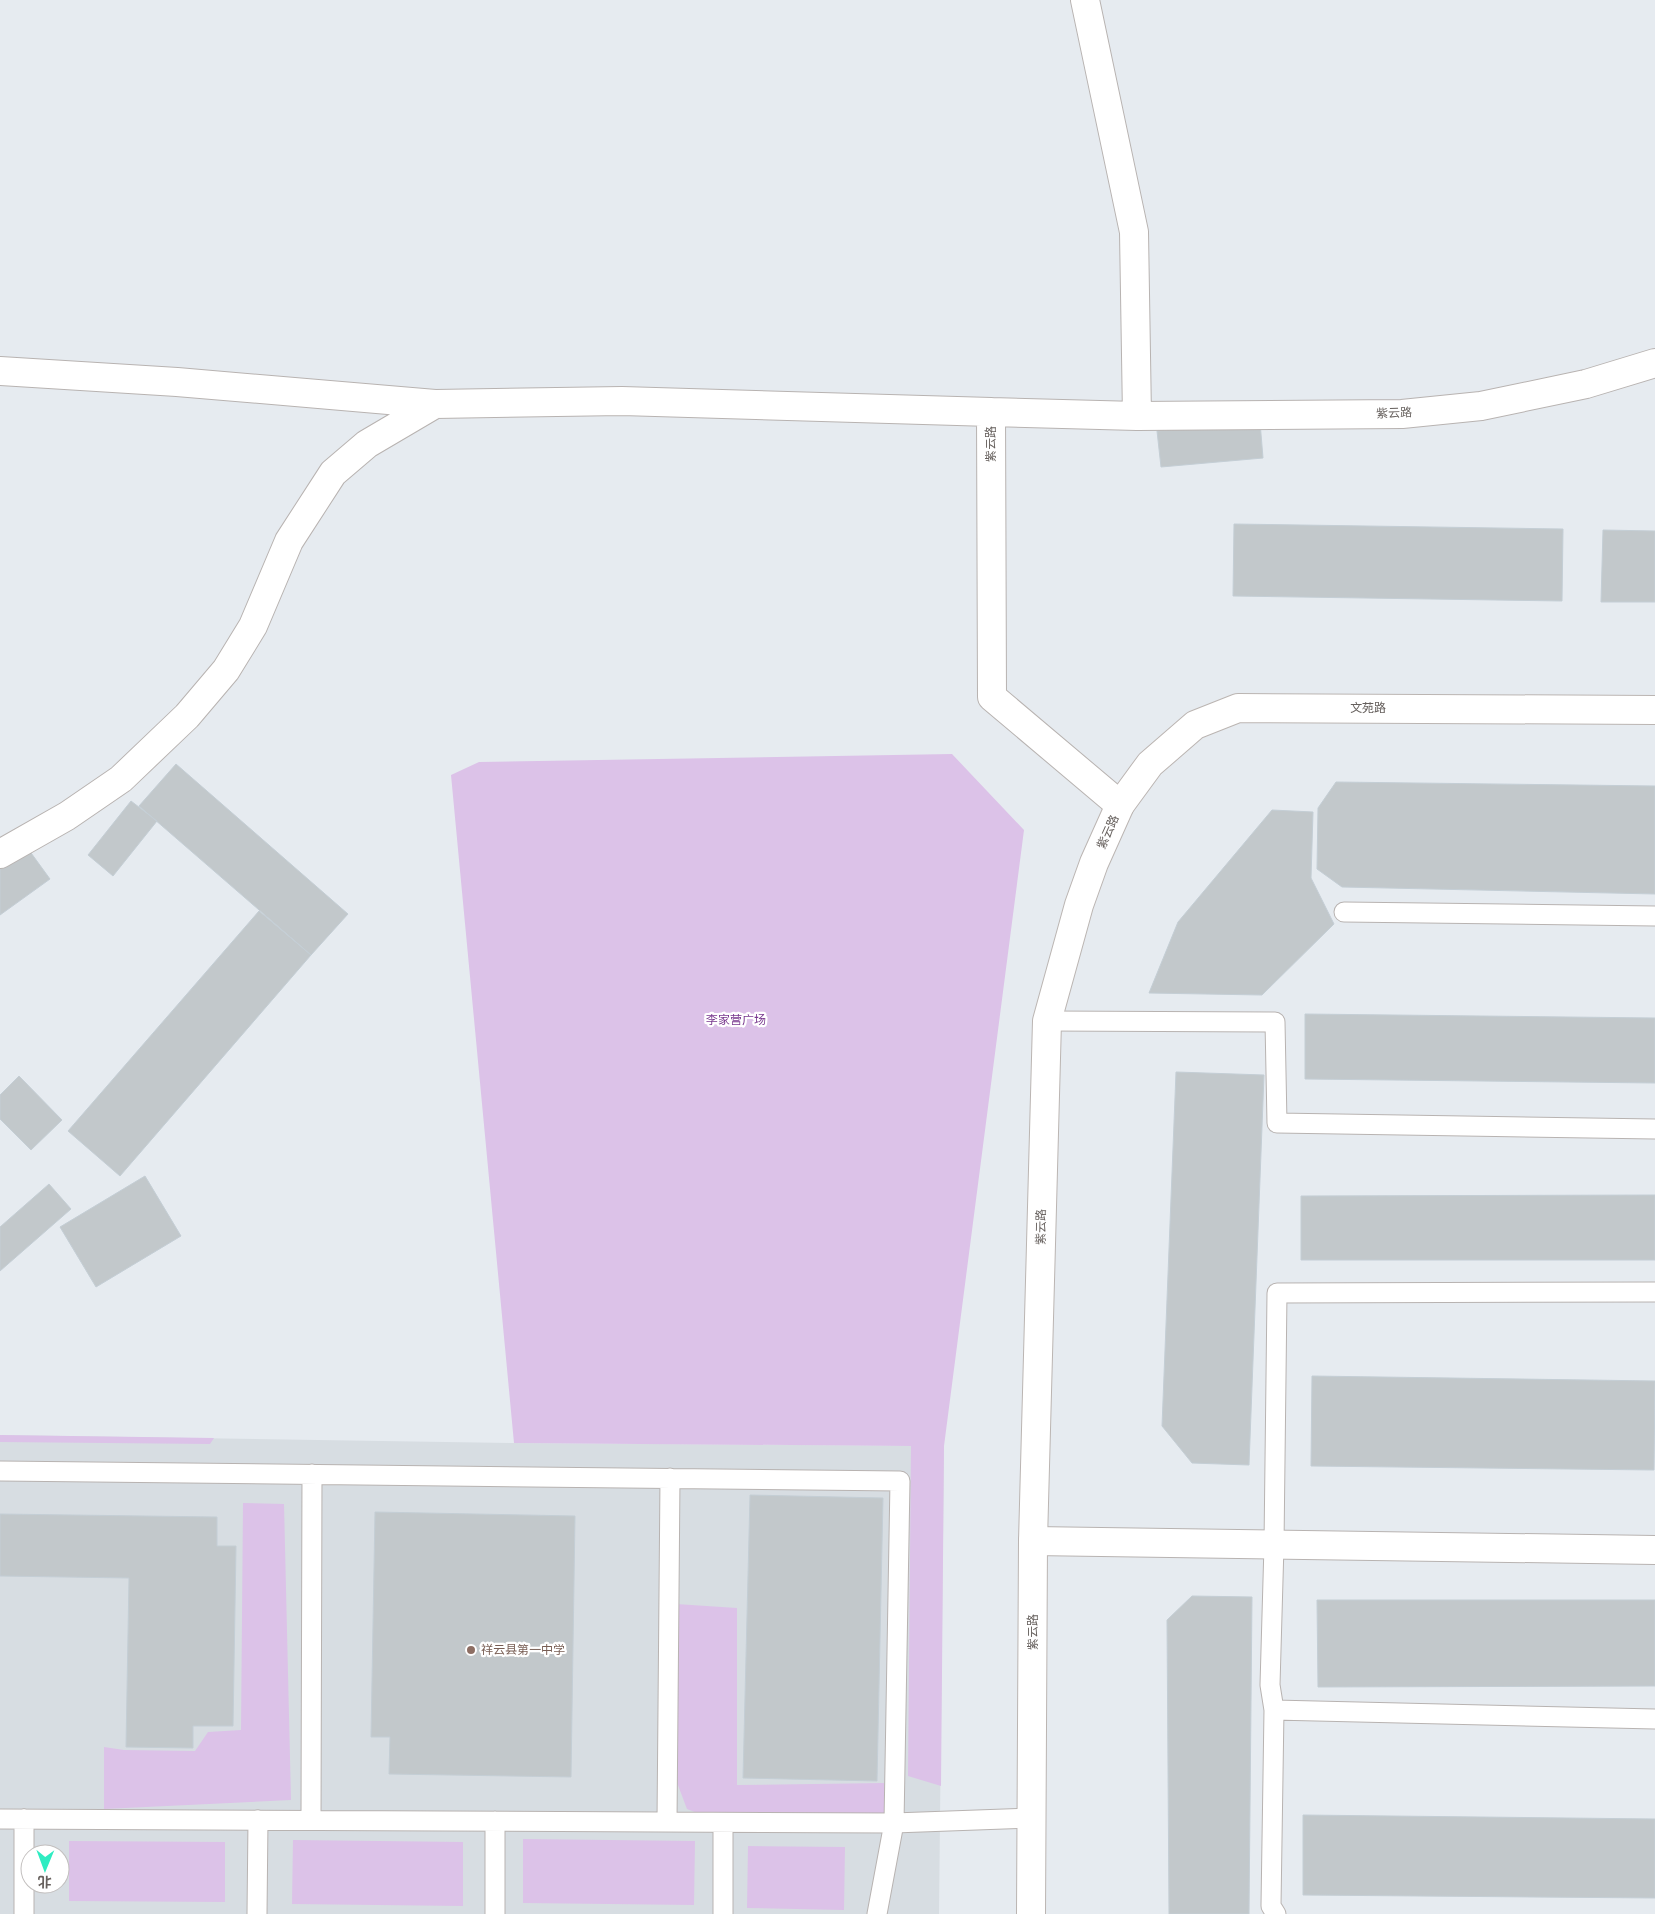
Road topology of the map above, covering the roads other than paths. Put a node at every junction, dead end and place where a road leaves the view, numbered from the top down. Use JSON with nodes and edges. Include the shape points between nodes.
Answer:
{"nodes":[{"id":1,"x":1085,"y":0,"type":"edge"},
{"id":2,"x":1655,"y":363,"type":"edge"},
{"id":3,"x":0,"y":371,"type":"edge"},
{"id":4,"x":435,"y":404,"type":"junction"},
{"id":5,"x":991,"y":412,"type":"junction"},
{"id":6,"x":1136,"y":416,"type":"junction"},
{"id":7,"x":1655,"y":710,"type":"edge"},
{"id":8,"x":1120,"y":805,"type":"junction"},
{"id":9,"x":0,"y":854,"type":"edge"},
{"id":10,"x":1344,"y":912,"type":"dead end"},
{"id":11,"x":1655,"y":916,"type":"edge"},
{"id":12,"x":1047,"y":1021,"type":"junction"},
{"id":13,"x":1655,"y":1129,"type":"edge"},
{"id":14,"x":1655,"y":1292,"type":"edge"},
{"id":15,"x":0,"y":1471,"type":"edge"},
{"id":16,"x":312,"y":1474,"type":"junction"},
{"id":17,"x":670,"y":1478,"type":"junction"},
{"id":18,"x":1033,"y":1541,"type":"junction"},
{"id":19,"x":1274,"y":1545,"type":"junction"},
{"id":20,"x":1655,"y":1550,"type":"edge"},
{"id":21,"x":1274,"y":1710,"type":"junction"},
{"id":22,"x":1655,"y":1719,"type":"edge"},
{"id":23,"x":1031,"y":1818,"type":"junction"},
{"id":24,"x":0,"y":1819,"type":"edge"},
{"id":25,"x":24,"y":1819,"type":"junction"},
{"id":26,"x":258,"y":1820,"type":"junction"},
{"id":27,"x":311,"y":1820,"type":"junction"},
{"id":28,"x":496,"y":1821,"type":"junction"},
{"id":29,"x":667,"y":1822,"type":"junction"},
{"id":30,"x":723,"y":1823,"type":"junction"},
{"id":31,"x":894,"y":1823,"type":"junction"},
{"id":32,"x":24,"y":1914,"type":"edge"},
{"id":33,"x":257,"y":1914,"type":"edge"},
{"id":34,"x":495,"y":1914,"type":"edge"},
{"id":35,"x":723,"y":1914,"type":"edge"},
{"id":36,"x":877,"y":1914,"type":"edge"},
{"id":37,"x":1030,"y":1914,"type":"edge"},
{"id":38,"x":1276,"y":1914,"type":"edge"}],
"edges":[{"from":1,"to":6,"type":"street","via":[[1134,232]]},
{"from":2,"to":6,"type":"street","name":"紫云路","via":[[1586,384],[1481,406],[1402,414]]},
{"from":3,"to":4,"type":"street"},
{"from":4,"to":5,"type":"street","via":[[622,401]]},
{"from":4,"to":9,"type":"street","via":[[367,444],[333,473],[289,542],[253,626],[226,670],[187,716],[121,779],[67,816]]},
{"from":5,"to":6,"type":"street","name":"紫云路"},
{"from":5,"to":8,"type":"street","name":"紫云路","via":[[992,697]]},
{"from":7,"to":8,"type":"street","name":"文苑路","via":[[1238,708],[1196,725],[1150,764]]},
{"from":8,"to":12,"type":"street","name":"紫云路","via":[[1079,905]]},
{"from":10,"to":11,"type":"lane"},
{"from":12,"to":13,"type":"lane","via":[[1275,1022],[1277,1122]]},
{"from":12,"to":18,"type":"street","name":"紫云路"},
{"from":14,"to":19,"type":"lane","via":[[1277,1293]]},
{"from":15,"to":16,"type":"lane"},
{"from":16,"to":17,"type":"lane"},
{"from":16,"to":27,"type":"lane"},
{"from":17,"to":29,"type":"lane"},
{"from":17,"to":31,"type":"lane","via":[[900,1481]]},
{"from":18,"to":19,"type":"street"},
{"from":18,"to":23,"type":"street","name":"紫云路"},
{"from":19,"to":20,"type":"street"},
{"from":19,"to":21,"type":"lane","via":[[1270,1685]]},
{"from":21,"to":22,"type":"lane"},
{"from":21,"to":38,"type":"lane","via":[[1271,1906]]},
{"from":23,"to":31,"type":"lane"},
{"from":23,"to":37,"type":"street","name":"紫云路"},
{"from":24,"to":25,"type":"lane"},
{"from":25,"to":26,"type":"lane"},
{"from":25,"to":32,"type":"lane"},
{"from":26,"to":27,"type":"lane"},
{"from":26,"to":33,"type":"lane"},
{"from":27,"to":28,"type":"lane"},
{"from":28,"to":29,"type":"lane"},
{"from":28,"to":34,"type":"lane"},
{"from":29,"to":30,"type":"lane"},
{"from":30,"to":31,"type":"lane"},
{"from":30,"to":35,"type":"lane"},
{"from":31,"to":36,"type":"lane"}]}
